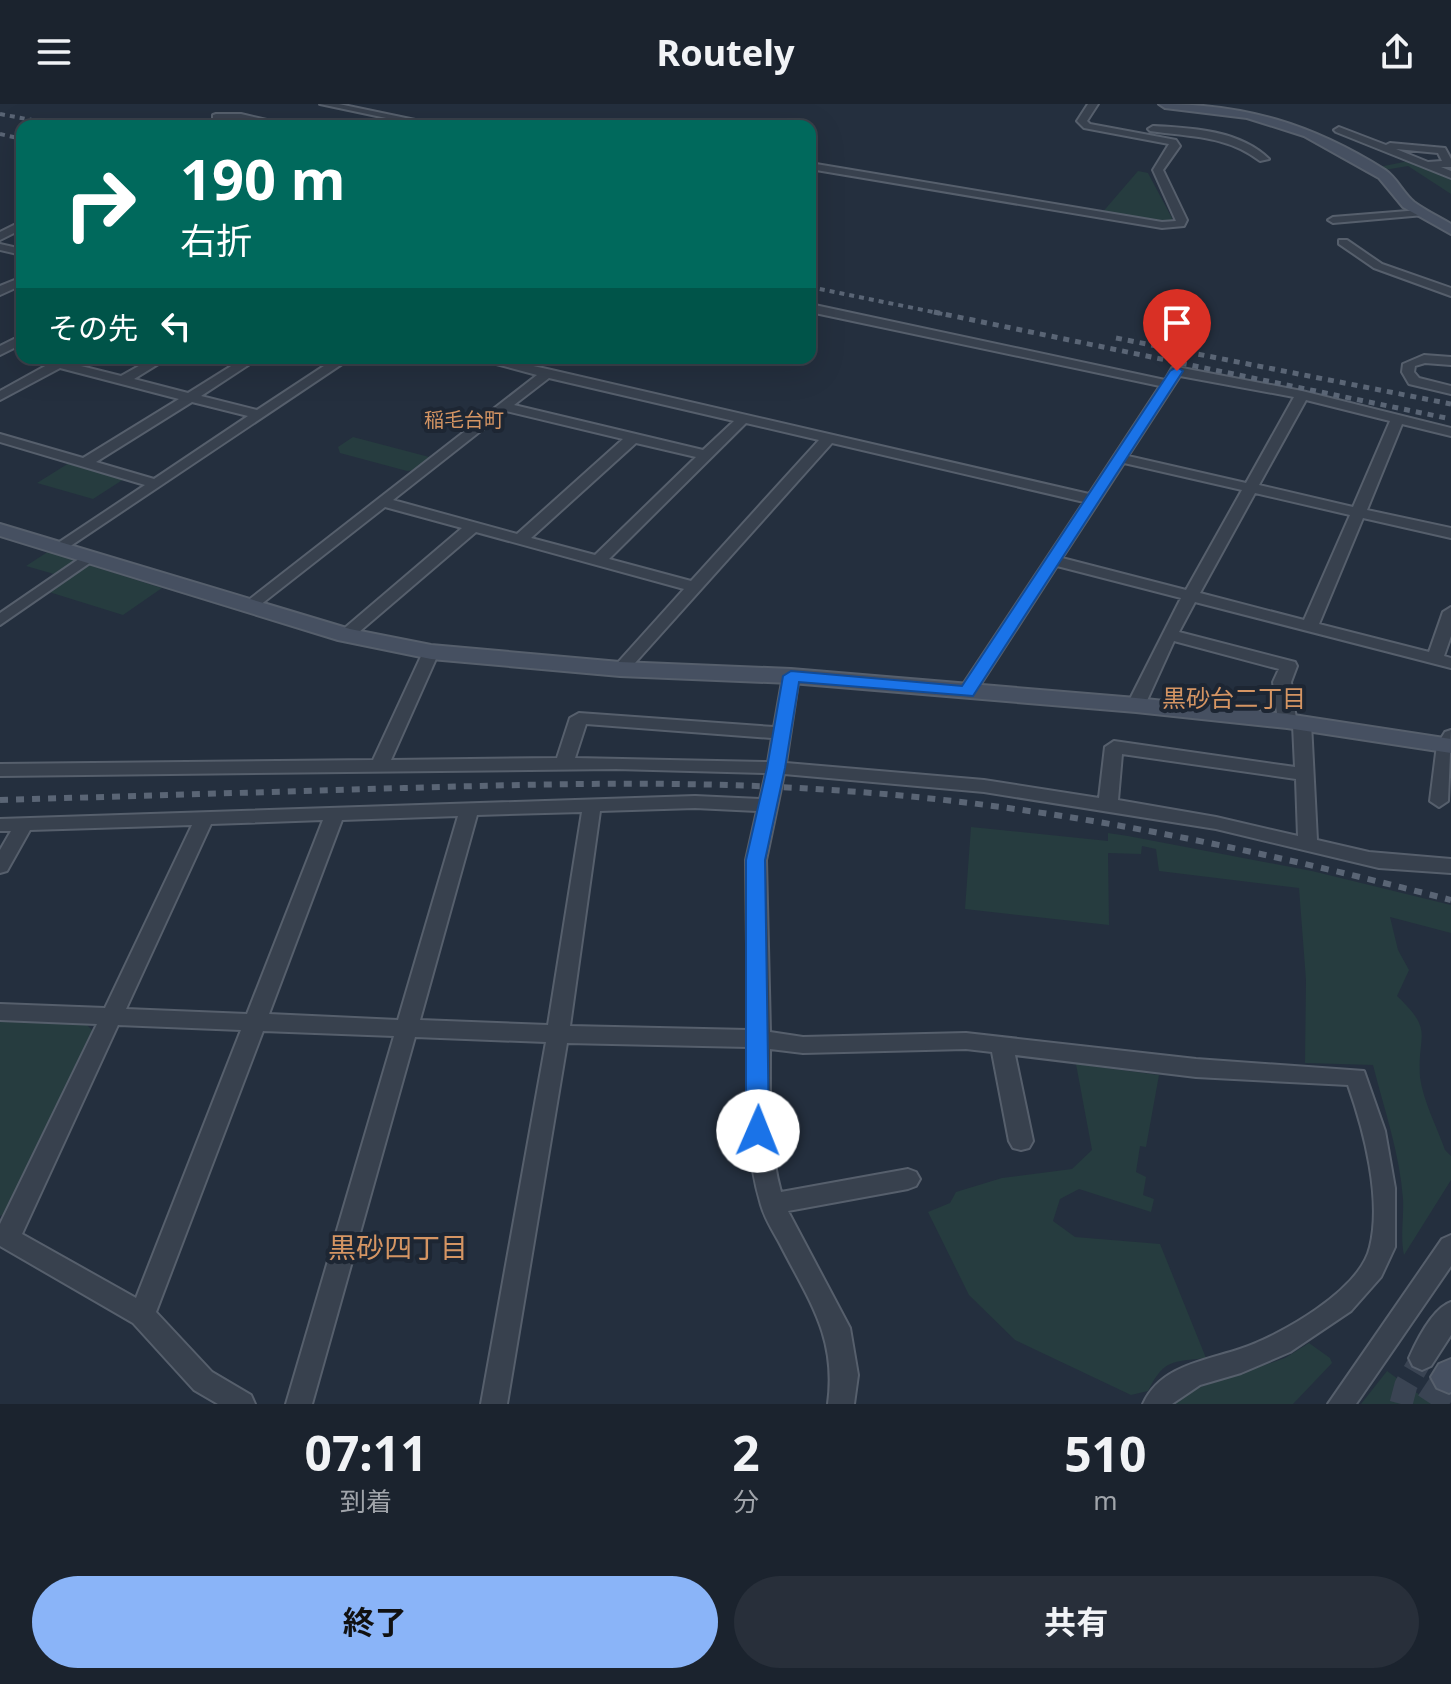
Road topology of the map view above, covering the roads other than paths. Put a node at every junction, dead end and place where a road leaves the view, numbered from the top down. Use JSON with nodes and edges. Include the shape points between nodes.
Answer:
{"nodes":[{"id":1,"x":235,"y":104,"type":"edge"},
{"id":2,"x":325,"y":104,"type":"edge"},
{"id":3,"x":1093,"y":104,"type":"edge"},
{"id":4,"x":1165,"y":104,"type":"edge"},
{"id":5,"x":257,"y":120,"type":"edge"},
{"id":6,"x":386,"y":120,"type":"edge"},
{"id":7,"x":1082,"y":121,"type":"junction"},
{"id":8,"x":1339,"y":130,"type":"dead end"},
{"id":9,"x":1372,"y":145,"type":"junction"},
{"id":10,"x":1264,"y":159,"type":"dead end"},
{"id":11,"x":1420,"y":165,"type":"junction"},
{"id":12,"x":816,"y":167,"type":"edge"},
{"id":13,"x":1451,"y":175,"type":"edge"},
{"id":14,"x":1420,"y":213,"type":"junction"},
{"id":15,"x":1333,"y":220,"type":"dead end"},
{"id":16,"x":1451,"y":230,"type":"edge"},
{"id":17,"x":1343,"y":242,"type":"dead end"},
{"id":18,"x":1451,"y":292,"type":"edge"},
{"id":19,"x":816,"y":309,"type":"edge"},
{"id":20,"x":1451,"y":361,"type":"edge"},
{"id":21,"x":59,"y":364,"type":"edge"},
{"id":22,"x":73,"y":364,"type":"edge"},
{"id":23,"x":152,"y":364,"type":"edge"},
{"id":24,"x":244,"y":364,"type":"edge"},
{"id":25,"x":336,"y":364,"type":"edge"},
{"id":26,"x":507,"y":364,"type":"edge"},
{"id":27,"x":547,"y":373,"type":"junction"},
{"id":28,"x":124,"y":380,"type":"junction"},
{"id":29,"x":1167,"y":384,"type":"junction"},
{"id":30,"x":1451,"y":390,"type":"edge"},
{"id":31,"x":1302,"y":395,"type":"junction"},
{"id":32,"x":0,"y":396,"type":"edge"},
{"id":33,"x":190,"y":398,"type":"junction"},
{"id":34,"x":505,"y":407,"type":"junction"},
{"id":35,"x":259,"y":415,"type":"junction"},
{"id":36,"x":1398,"y":418,"type":"junction"},
{"id":37,"x":743,"y":419,"type":"junction"},
{"id":38,"x":1451,"y":432,"type":"edge"},
{"id":39,"x":0,"y":438,"type":"edge"},
{"id":40,"x":633,"y":438,"type":"junction"},
{"id":41,"x":829,"y":438,"type":"junction"},
{"id":42,"x":705,"y":455,"type":"junction"},
{"id":43,"x":1118,"y":458,"type":"junction"},
{"id":44,"x":86,"y":462,"type":"junction"},
{"id":45,"x":157,"y":484,"type":"junction"},
{"id":46,"x":1249,"y":487,"type":"junction"},
{"id":47,"x":1092,"y":499,"type":"junction"},
{"id":48,"x":383,"y":502,"type":"junction"},
{"id":49,"x":1359,"y":512,"type":"junction"},
{"id":50,"x":473,"y":527,"type":"junction"},
{"id":51,"x":0,"y":530,"type":"edge"},
{"id":52,"x":1451,"y":533,"type":"edge"},
{"id":53,"x":519,"y":540,"type":"junction"},
{"id":54,"x":60,"y":548,"type":"junction"},
{"id":55,"x":89,"y":557,"type":"junction"},
{"id":56,"x":1052,"y":560,"type":"junction"},
{"id":57,"x":598,"y":561,"type":"junction"},
{"id":58,"x":694,"y":587,"type":"junction"},
{"id":59,"x":1191,"y":596,"type":"junction"},
{"id":60,"x":249,"y":606,"type":"junction"},
{"id":61,"x":1451,"y":612,"type":"edge"},
{"id":62,"x":0,"y":620,"type":"edge"},
{"id":63,"x":1310,"y":626,"type":"junction"},
{"id":64,"x":346,"y":635,"type":"junction"},
{"id":65,"x":1169,"y":635,"type":"junction"},
{"id":66,"x":431,"y":652,"type":"junction"},
{"id":67,"x":1443,"y":661,"type":"edge"},
{"id":68,"x":620,"y":669,"type":"junction"},
{"id":69,"x":791,"y":676,"type":"junction"},
{"id":70,"x":967,"y":692,"type":"junction"},
{"id":71,"x":1136,"y":705,"type":"junction"},
{"id":72,"x":1295,"y":722,"type":"junction"},
{"id":73,"x":782,"y":733,"type":"junction"},
{"id":74,"x":1449,"y":743,"type":"edge"},
{"id":75,"x":564,"y":763,"type":"junction"},
{"id":76,"x":380,"y":765,"type":"junction"},
{"id":77,"x":776,"y":768,"type":"junction"},
{"id":78,"x":0,"y":770,"type":"edge"},
{"id":79,"x":1304,"y":774,"type":"junction"},
{"id":80,"x":1439,"y":801,"type":"dead end"},
{"id":81,"x":592,"y":805,"type":"junction"},
{"id":82,"x":766,"y":805,"type":"junction"},
{"id":83,"x":1108,"y":805,"type":"junction"},
{"id":84,"x":469,"y":811,"type":"junction"},
{"id":85,"x":334,"y":817,"type":"junction"},
{"id":86,"x":204,"y":819,"type":"junction"},
{"id":87,"x":0,"y":825,"type":"edge"},
{"id":88,"x":24,"y":825,"type":"junction"},
{"id":89,"x":1308,"y":843,"type":"junction"},
{"id":90,"x":0,"y":866,"type":"edge"},
{"id":91,"x":1451,"y":866,"type":"edge"},
{"id":92,"x":0,"y":1012,"type":"edge"},
{"id":93,"x":114,"y":1016,"type":"junction"},
{"id":94,"x":256,"y":1023,"type":"junction"},
{"id":95,"x":409,"y":1029,"type":"junction"},
{"id":96,"x":558,"y":1034,"type":"junction"},
{"id":97,"x":759,"y":1039,"type":"junction"},
{"id":98,"x":1002,"y":1045,"type":"junction"},
{"id":99,"x":1021,"y":1141,"type":"dead end"},
{"id":100,"x":908,"y":1179,"type":"dead end"},
{"id":101,"x":773,"y":1204,"type":"junction"},
{"id":102,"x":4,"y":1236,"type":"edge"},
{"id":103,"x":1451,"y":1246,"type":"edge"},
{"id":104,"x":1451,"y":1313,"type":"edge"},
{"id":105,"x":142,"y":1315,"type":"junction"},
{"id":106,"x":1441,"y":1370,"type":"tunnel mouth"},
{"id":107,"x":242,"y":1404,"type":"edge"},
{"id":108,"x":299,"y":1404,"type":"edge"},
{"id":109,"x":494,"y":1404,"type":"edge"},
{"id":110,"x":841,"y":1404,"type":"edge"},
{"id":111,"x":1156,"y":1404,"type":"edge"},
{"id":112,"x":1341,"y":1404,"type":"edge"}],
"edges":[{"from":1,"to":5,"type":"street","via":[[220,113]]},
{"from":2,"to":6,"type":"street"},
{"from":3,"to":7,"type":"street"},
{"from":4,"to":14,"type":"street","via":[[1248,114],[1309,133],[1384,175]]},
{"from":7,"to":10,"type":"street","via":[[1202,134],[1233,141]]},
{"from":7,"to":12,"type":"street","via":[[1094,129],[1173,142],[1158,170],[1180,224]]},
{"from":8,"to":9,"type":"street"},
{"from":9,"to":11,"type":"street"},
{"from":9,"to":11,"type":"street","via":[[1441,150],[1449,164]]},
{"from":11,"to":13,"type":"street"},
{"from":14,"to":15,"type":"street"},
{"from":14,"to":16,"type":"street"},
{"from":17,"to":18,"type":"street","via":[[1378,266]]},
{"from":19,"to":29,"type":"street"},
{"from":20,"to":30,"type":"street","via":[[1424,359],[1409,364],[1408,372],[1414,381]]},
{"from":21,"to":32,"type":"street"},
{"from":22,"to":28,"type":"street"},
{"from":23,"to":28,"type":"street"},
{"from":24,"to":33,"type":"street"},
{"from":25,"to":35,"type":"street"},
{"from":26,"to":27,"type":"street"},
{"from":27,"to":34,"type":"street"},
{"from":27,"to":37,"type":"street"},
{"from":28,"to":33,"type":"street"},
{"from":29,"to":31,"type":"street","via":[[1177,371]]},
{"from":29,"to":43,"type":"street"},
{"from":31,"to":36,"type":"street"},
{"from":31,"to":46,"type":"street"},
{"from":33,"to":35,"type":"street"},
{"from":33,"to":44,"type":"street"},
{"from":34,"to":40,"type":"street"},
{"from":34,"to":48,"type":"street"},
{"from":35,"to":45,"type":"street"},
{"from":36,"to":38,"type":"street"},
{"from":36,"to":49,"type":"street"},
{"from":37,"to":41,"type":"street"},
{"from":37,"to":42,"type":"street"},
{"from":39,"to":44,"type":"street"},
{"from":40,"to":42,"type":"street"},
{"from":40,"to":53,"type":"street"},
{"from":41,"to":47,"type":"street"},
{"from":41,"to":58,"type":"street"},
{"from":42,"to":57,"type":"street"},
{"from":43,"to":46,"type":"street"},
{"from":43,"to":47,"type":"street"},
{"from":44,"to":45,"type":"street"},
{"from":45,"to":54,"type":"street"},
{"from":46,"to":49,"type":"street"},
{"from":46,"to":59,"type":"street"},
{"from":47,"to":56,"type":"street"},
{"from":48,"to":50,"type":"street"},
{"from":48,"to":60,"type":"street"},
{"from":49,"to":52,"type":"street"},
{"from":49,"to":63,"type":"street"},
{"from":50,"to":53,"type":"street"},
{"from":50,"to":64,"type":"street"},
{"from":51,"to":54,"type":"street"},
{"from":53,"to":57,"type":"street"},
{"from":54,"to":55,"type":"street"},
{"from":55,"to":60,"type":"street"},
{"from":55,"to":62,"type":"street"},
{"from":56,"to":59,"type":"street"},
{"from":56,"to":70,"type":"street"},
{"from":57,"to":58,"type":"street"},
{"from":58,"to":68,"type":"street"},
{"from":59,"to":63,"type":"street"},
{"from":59,"to":65,"type":"street"},
{"from":60,"to":64,"type":"street"},
{"from":61,"to":67,"type":"street"},
{"from":63,"to":67,"type":"street"},
{"from":64,"to":66,"type":"street"},
{"from":65,"to":71,"type":"street"},
{"from":65,"to":72,"type":"street","via":[[1289,666],[1282,682]]},
{"from":66,"to":68,"type":"street"},
{"from":66,"to":76,"type":"street"},
{"from":68,"to":69,"type":"street"},
{"from":69,"to":70,"type":"street"},
{"from":69,"to":73,"type":"street"},
{"from":70,"to":71,"type":"street"},
{"from":71,"to":72,"type":"street"},
{"from":72,"to":74,"type":"street"},
{"from":72,"to":79,"type":"street"},
{"from":73,"to":75,"type":"street","via":[[579,718]]},
{"from":73,"to":77,"type":"street"},
{"from":74,"to":80,"type":"street"},
{"from":75,"to":76,"type":"street"},
{"from":75,"to":77,"type":"street"},
{"from":76,"to":78,"type":"street"},
{"from":77,"to":82,"type":"street"},
{"from":77,"to":83,"type":"street","via":[[984,786]]},
{"from":79,"to":83,"type":"street","via":[[1114,747]]},
{"from":79,"to":89,"type":"street"},
{"from":81,"to":82,"type":"street"},
{"from":81,"to":84,"type":"street"},
{"from":81,"to":96,"type":"street"},
{"from":82,"to":97,"type":"street","via":[[756,860]]},
{"from":83,"to":89,"type":"street"},
{"from":84,"to":85,"type":"street"},
{"from":84,"to":95,"type":"street"},
{"from":85,"to":86,"type":"street"},
{"from":85,"to":94,"type":"street"},
{"from":86,"to":88,"type":"street"},
{"from":86,"to":93,"type":"street"},
{"from":87,"to":88,"type":"street"},
{"from":88,"to":90,"type":"street"},
{"from":89,"to":91,"type":"street","via":[[1376,860]]},
{"from":92,"to":93,"type":"street"},
{"from":93,"to":94,"type":"street"},
{"from":93,"to":102,"type":"street"},
{"from":94,"to":95,"type":"street"},
{"from":94,"to":105,"type":"street"},
{"from":95,"to":96,"type":"street"},
{"from":95,"to":108,"type":"street"},
{"from":96,"to":97,"type":"street"},
{"from":96,"to":109,"type":"street"},
{"from":97,"to":98,"type":"street","via":[[803,1045]]},
{"from":97,"to":101,"type":"street","via":[[758,1131]]},
{"from":98,"to":99,"type":"street"},
{"from":98,"to":111,"type":"street","via":[[1196,1068],[1356,1077],[1369,1111],[1385,1194],[1383,1249],[1362,1286],[1274,1350],[1187,1379],[1161,1394]]},
{"from":100,"to":101,"type":"street"},
{"from":101,"to":110,"type":"street","via":[[837,1328],[845,1375]]},
{"from":102,"to":105,"type":"street"},
{"from":103,"to":112,"type":"street"},
{"from":104,"to":106,"type":"street"},
{"from":105,"to":107,"type":"street","via":[[203,1381]]}]}
